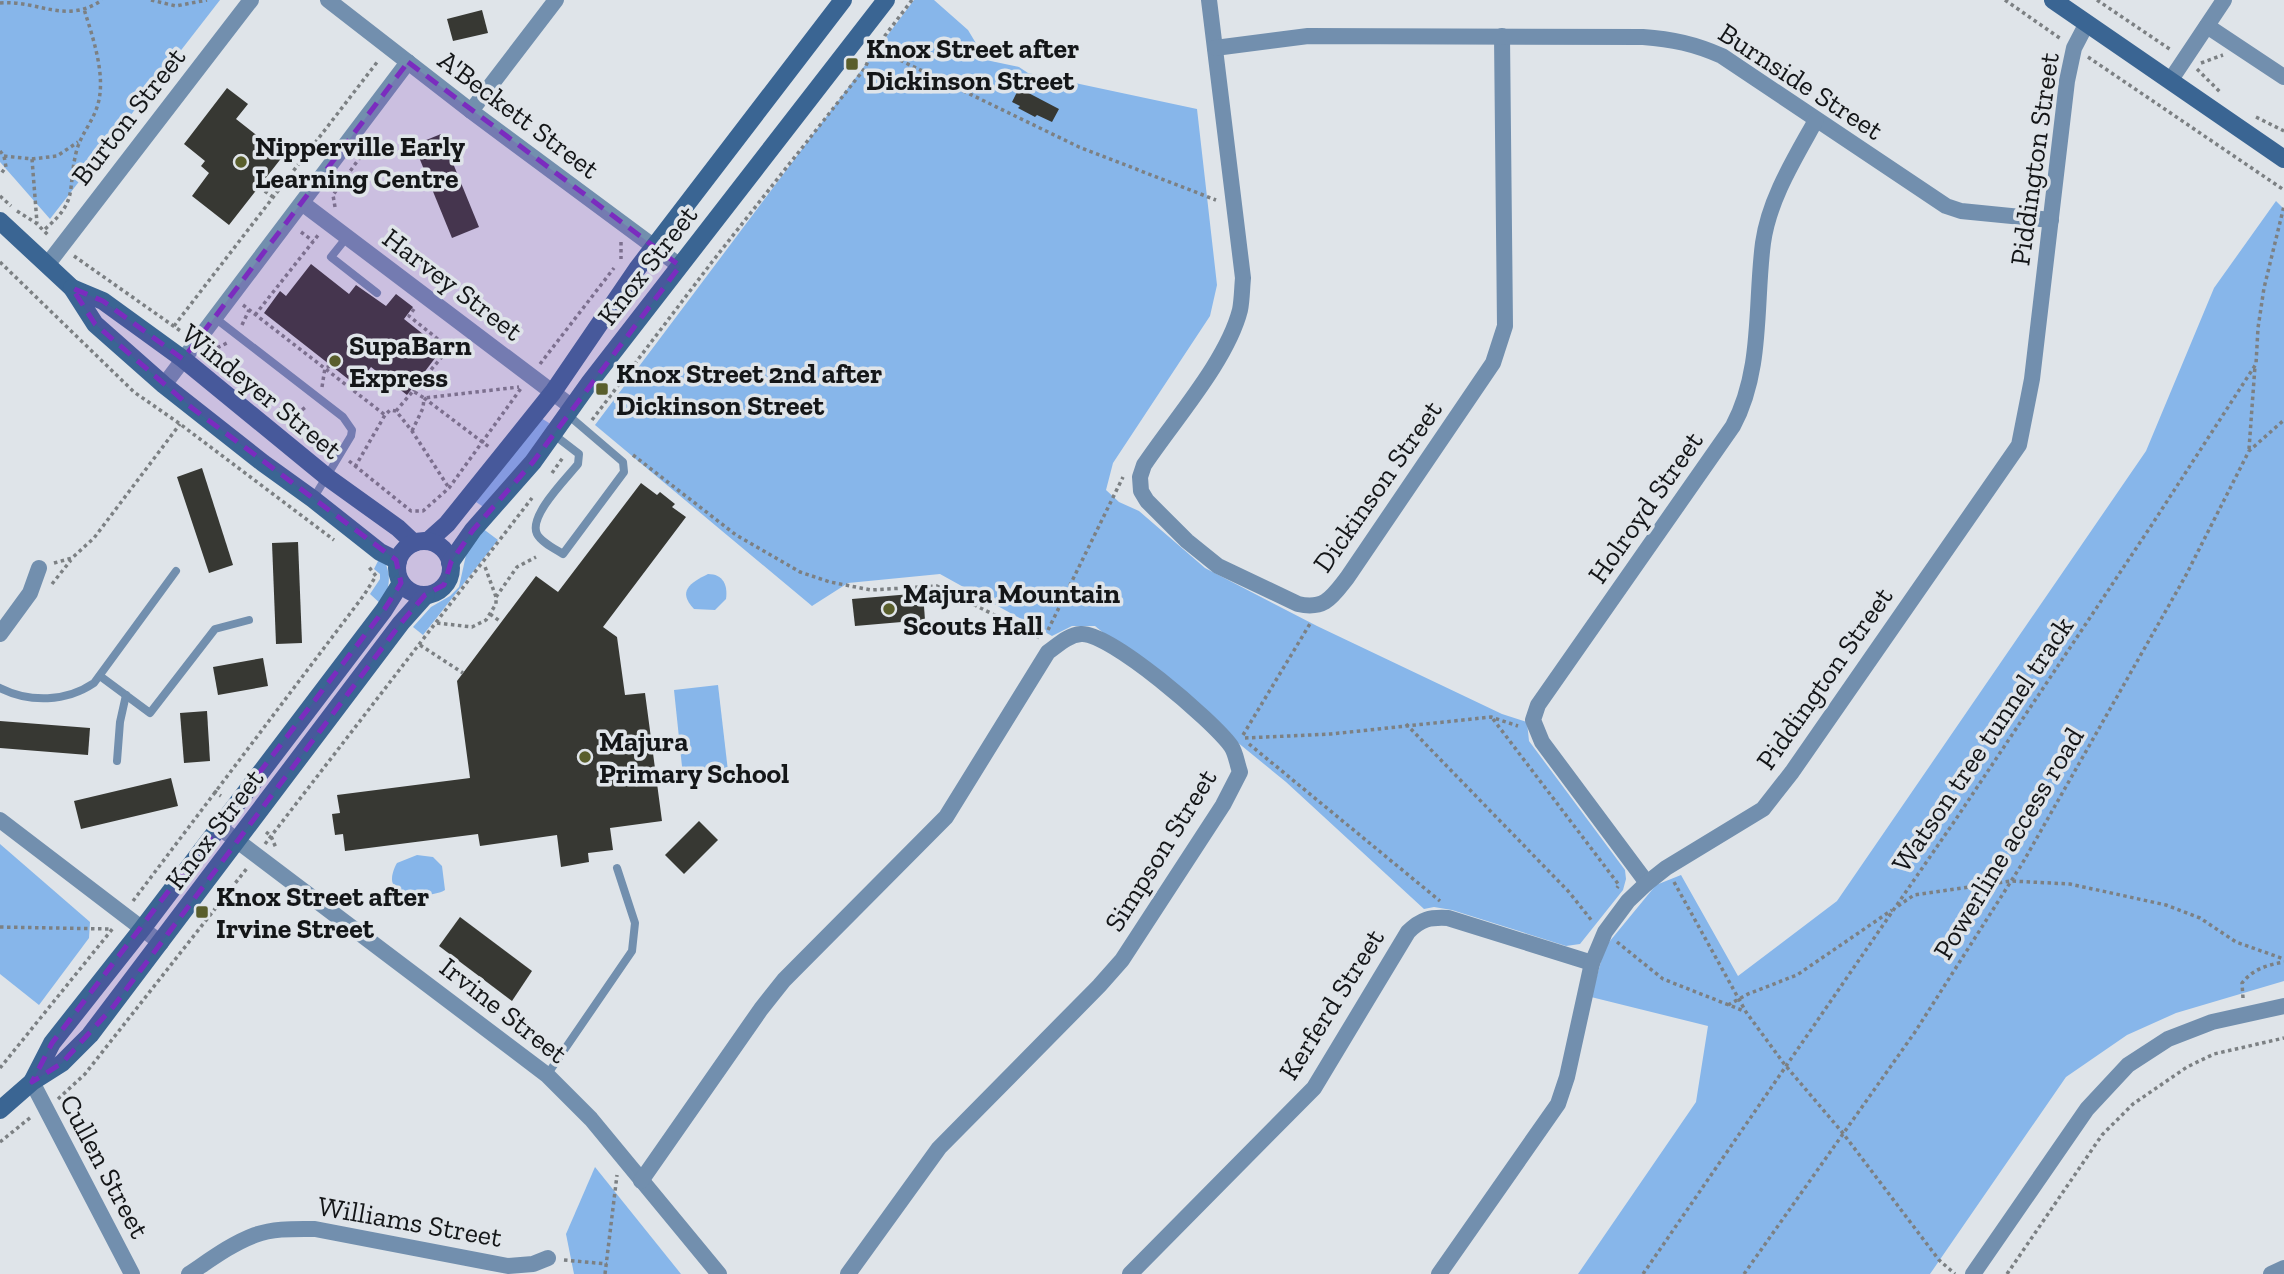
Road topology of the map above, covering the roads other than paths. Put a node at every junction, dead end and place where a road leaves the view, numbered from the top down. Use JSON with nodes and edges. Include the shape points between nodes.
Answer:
{"nodes":[{"id":1,"x":251,"y":0,"type":"edge"},
{"id":2,"x":328,"y":0,"type":"edge"},
{"id":3,"x":556,"y":0,"type":"edge"},
{"id":4,"x":843,"y":0,"type":"edge"},
{"id":5,"x":886,"y":0,"type":"edge"},
{"id":6,"x":1209,"y":0,"type":"edge"},
{"id":7,"x":2053,"y":0,"type":"edge"},
{"id":8,"x":2224,"y":0,"type":"edge"},
{"id":9,"x":2087,"y":23,"type":"junction"},
{"id":10,"x":2207,"y":26,"type":"junction"},
{"id":11,"x":1503,"y":36,"type":"junction"},
{"id":12,"x":1215,"y":48,"type":"junction"},
{"id":13,"x":408,"y":62,"type":"junction"},
{"id":14,"x":2284,"y":77,"type":"edge"},
{"id":15,"x":2170,"y":81,"type":"junction"},
{"id":16,"x":471,"y":111,"type":"junction"},
{"id":17,"x":1816,"y":120,"type":"junction"},
{"id":18,"x":2284,"y":159,"type":"edge"},
{"id":19,"x":302,"y":203,"type":"junction"},
{"id":20,"x":2051,"y":220,"type":"junction"},
{"id":21,"x":0,"y":221,"type":"edge"},
{"id":22,"x":347,"y":237,"type":"junction"},
{"id":23,"x":654,"y":248,"type":"junction"},
{"id":24,"x":47,"y":265,"type":"junction"},
{"id":25,"x":680,"y":266,"type":"junction"},
{"id":26,"x":72,"y":288,"type":"junction"},
{"id":27,"x":377,"y":293,"type":"dead end"},
{"id":28,"x":215,"y":318,"type":"junction"},
{"id":29,"x":183,"y":359,"type":"junction"},
{"id":30,"x":164,"y":385,"type":"junction"},
{"id":31,"x":553,"y":392,"type":"junction"},
{"id":32,"x":570,"y":411,"type":"junction"},
{"id":33,"x":553,"y":433,"type":"junction"},
{"id":34,"x":327,"y":477,"type":"junction"},
{"id":35,"x":313,"y":499,"type":"junction"},
{"id":36,"x":421,"y":542,"type":"junction"},
{"id":37,"x":398,"y":561,"type":"junction"},
{"id":38,"x":450,"y":563,"type":"junction"},
{"id":39,"x":38,"y":568,"type":"road end"},
{"id":40,"x":176,"y":571,"type":"dead end"},
{"id":41,"x":401,"y":583,"type":"junction"},
{"id":42,"x":426,"y":595,"type":"junction"},
{"id":43,"x":249,"y":620,"type":"dead end"},
{"id":44,"x":0,"y":634,"type":"edge"},
{"id":45,"x":100,"y":676,"type":"junction"},
{"id":46,"x":0,"y":688,"type":"edge"},
{"id":47,"x":126,"y":695,"type":"junction"},
{"id":48,"x":117,"y":761,"type":"dead end"},
{"id":49,"x":0,"y":820,"type":"edge"},
{"id":50,"x":219,"y":827,"type":"junction"},
{"id":51,"x":238,"y":841,"type":"junction"},
{"id":52,"x":617,"y":867,"type":"dead end"},
{"id":53,"x":1647,"y":883,"type":"junction"},
{"id":54,"x":142,"y":929,"type":"junction"},
{"id":55,"x":161,"y":943,"type":"junction"},
{"id":56,"x":1592,"y":963,"type":"junction"},
{"id":57,"x":2284,"y":1006,"type":"edge"},
{"id":58,"x":547,"y":1074,"type":"junction"},
{"id":59,"x":32,"y":1082,"type":"junction"},
{"id":60,"x":0,"y":1110,"type":"edge"},
{"id":61,"x":641,"y":1181,"type":"junction"},
{"id":62,"x":548,"y":1258,"type":"road end"},
{"id":63,"x":2284,"y":1268,"type":"edge"},
{"id":64,"x":132,"y":1274,"type":"edge"},
{"id":65,"x":189,"y":1274,"type":"edge"},
{"id":66,"x":719,"y":1274,"type":"edge"},
{"id":67,"x":848,"y":1274,"type":"edge"},
{"id":68,"x":1130,"y":1274,"type":"edge"},
{"id":69,"x":1439,"y":1274,"type":"edge"},
{"id":70,"x":1973,"y":1274,"type":"edge"},
{"id":71,"x":2271,"y":1274,"type":"edge"}],
"edges":[{"from":1,"to":24,"type":"street","name":"Burton Street"},
{"from":2,"to":13,"type":"street","name":"A'Beckett Street"},
{"from":3,"to":16,"type":"street"},
{"from":4,"to":23,"type":"street","name":"Knox Street"},
{"from":5,"to":25,"type":"street","name":"Knox Street"},
{"from":6,"to":12,"type":"street"},
{"from":7,"to":9,"type":"street"},
{"from":8,"to":10,"type":"street"},
{"from":9,"to":15,"type":"street"},
{"from":9,"to":20,"type":"street","name":"Piddington Street","via":[[2074,48],[2067,81]]},
{"from":10,"to":14,"type":"street"},
{"from":10,"to":15,"type":"street"},
{"from":11,"to":12,"type":"street","name":"Burnside Street","via":[[1308,36]]},
{"from":11,"to":12,"type":"street","name":"Dickinson Street","via":[[1504,326],[1493,363],[1347,578],[1329,600],[1310,607],[1218,566],[1147,501],[1132,476],[1208,374],[1241,308],[1243,278]]},
{"from":11,"to":17,"type":"street","name":"Burnside Street","via":[[1673,39],[1722,55]]},
{"from":13,"to":16,"type":"street","name":"A'Beckett Street"},
{"from":13,"to":19,"type":"street"},
{"from":15,"to":18,"type":"street"},
{"from":16,"to":23,"type":"street","name":"A'Beckett Street"},
{"from":17,"to":20,"type":"street","name":"Burnside Street","via":[[1945,206]]},
{"from":17,"to":53,"type":"street","name":"Holroyd Street","via":[[1768,216],[1753,370],[1744,404],[1538,705],[1533,720],[1537,732]]},
{"from":19,"to":22,"type":"street","name":"Harvey Street"},
{"from":19,"to":28,"type":"street"},
{"from":20,"to":53,"type":"street","name":"Piddington Street","via":[[2032,379],[2018,445],[1763,809]]},
{"from":21,"to":24,"type":"street","name":"Windeyer Street"},
{"from":22,"to":27,"type":"lane","via":[[331,257]]},
{"from":22,"to":31,"type":"street","name":"Harvey Street"},
{"from":23,"to":25,"type":"street","name":"A'Beckett Street"},
{"from":23,"to":31,"type":"street","name":"Knox Street"},
{"from":24,"to":26,"type":"street","name":"Windeyer Street"},
{"from":25,"to":32,"type":"street","name":"Knox Street"},
{"from":26,"to":29,"type":"street","name":"Windeyer Street","via":[[103,301]]},
{"from":26,"to":30,"type":"street","name":"Windeyer Street","via":[[95,324]]},
{"from":28,"to":29,"type":"street"},
{"from":28,"to":34,"type":"lane","via":[[343,417],[351,436]]},
{"from":29,"to":30,"type":"street"},
{"from":29,"to":34,"type":"street","name":"Windeyer Street"},
{"from":30,"to":35,"type":"street","name":"Windeyer Street"},
{"from":31,"to":32,"type":"street","name":"Harvey Street"},
{"from":31,"to":36,"type":"street","name":"Knox Street","via":[[447,524]]},
{"from":32,"to":33,"type":"street","name":"Knox Street"},
{"from":32,"to":33,"type":"lane","via":[[624,462],[624,472],[563,554],[538,536],[535,525],[578,464],[579,454]]},
{"from":33,"to":38,"type":"street","name":"Knox Street"},
{"from":34,"to":35,"type":"lane"},
{"from":34,"to":36,"type":"street","name":"Windeyer Street"},
{"from":35,"to":37,"type":"street","name":"Windeyer Street"},
{"from":36,"to":37,"type":"street","via":[[405,548]]},
{"from":36,"to":38,"type":"street","via":[[441,548]]},
{"from":37,"to":41,"type":"street"},
{"from":38,"to":42,"type":"street","via":[[444,585]]},
{"from":39,"to":44,"type":"street","via":[[30,593]]},
{"from":40,"to":45,"type":"lane"},
{"from":41,"to":42,"type":"street"},
{"from":41,"to":50,"type":"street","name":"Knox Street"},
{"from":42,"to":51,"type":"street","name":"Knox Street"},
{"from":43,"to":47,"type":"lane","via":[[215,629],[150,713]]},
{"from":45,"to":46,"type":"lane","via":[[77,694],[57,698],[12,694]]},
{"from":45,"to":47,"type":"lane"},
{"from":47,"to":48,"type":"lane"},
{"from":49,"to":54,"type":"street"},
{"from":50,"to":51,"type":"street","name":"Irvine Street"},
{"from":50,"to":54,"type":"street","name":"Knox Street"},
{"from":51,"to":55,"type":"street","name":"Knox Street"},
{"from":51,"to":58,"type":"street","name":"Irvine Street"},
{"from":52,"to":58,"type":"lane","via":[[635,923],[632,951]]},
{"from":53,"to":56,"type":"street","name":"Piddington Street","via":[[1605,932]]},
{"from":54,"to":55,"type":"street"},
{"from":54,"to":59,"type":"street","name":"Knox Street","via":[[52,1043]]},
{"from":55,"to":59,"type":"street","name":"Knox Street","via":[[90,1035]]},
{"from":56,"to":68,"type":"street","name":"Kerferd Street","via":[[1448,918],[1418,921],[1314,1088]]},
{"from":56,"to":69,"type":"street","name":"Piddington Street","via":[[1558,1104]]},
{"from":57,"to":70,"type":"street","via":[[2212,1022],[2168,1039],[2128,1065],[2087,1109]]},
{"from":58,"to":61,"type":"street","name":"Irvine Street"},
{"from":59,"to":60,"type":"street","name":"Knox Street"},
{"from":59,"to":64,"type":"street","name":"Cullen Street"},
{"from":61,"to":66,"type":"street","name":"Irvine Street"},
{"from":61,"to":67,"type":"street","name":"Simpson Street","via":[[776,990],[946,817],[1048,652],[1080,634],[1109,642],[1209,723],[1232,747],[1240,772],[1122,961],[939,1148]]},
{"from":62,"to":65,"type":"street","name":"Williams Street","via":[[508,1266],[315,1229],[283,1229],[256,1234]]},
{"from":63,"to":71,"type":"street"}]}
